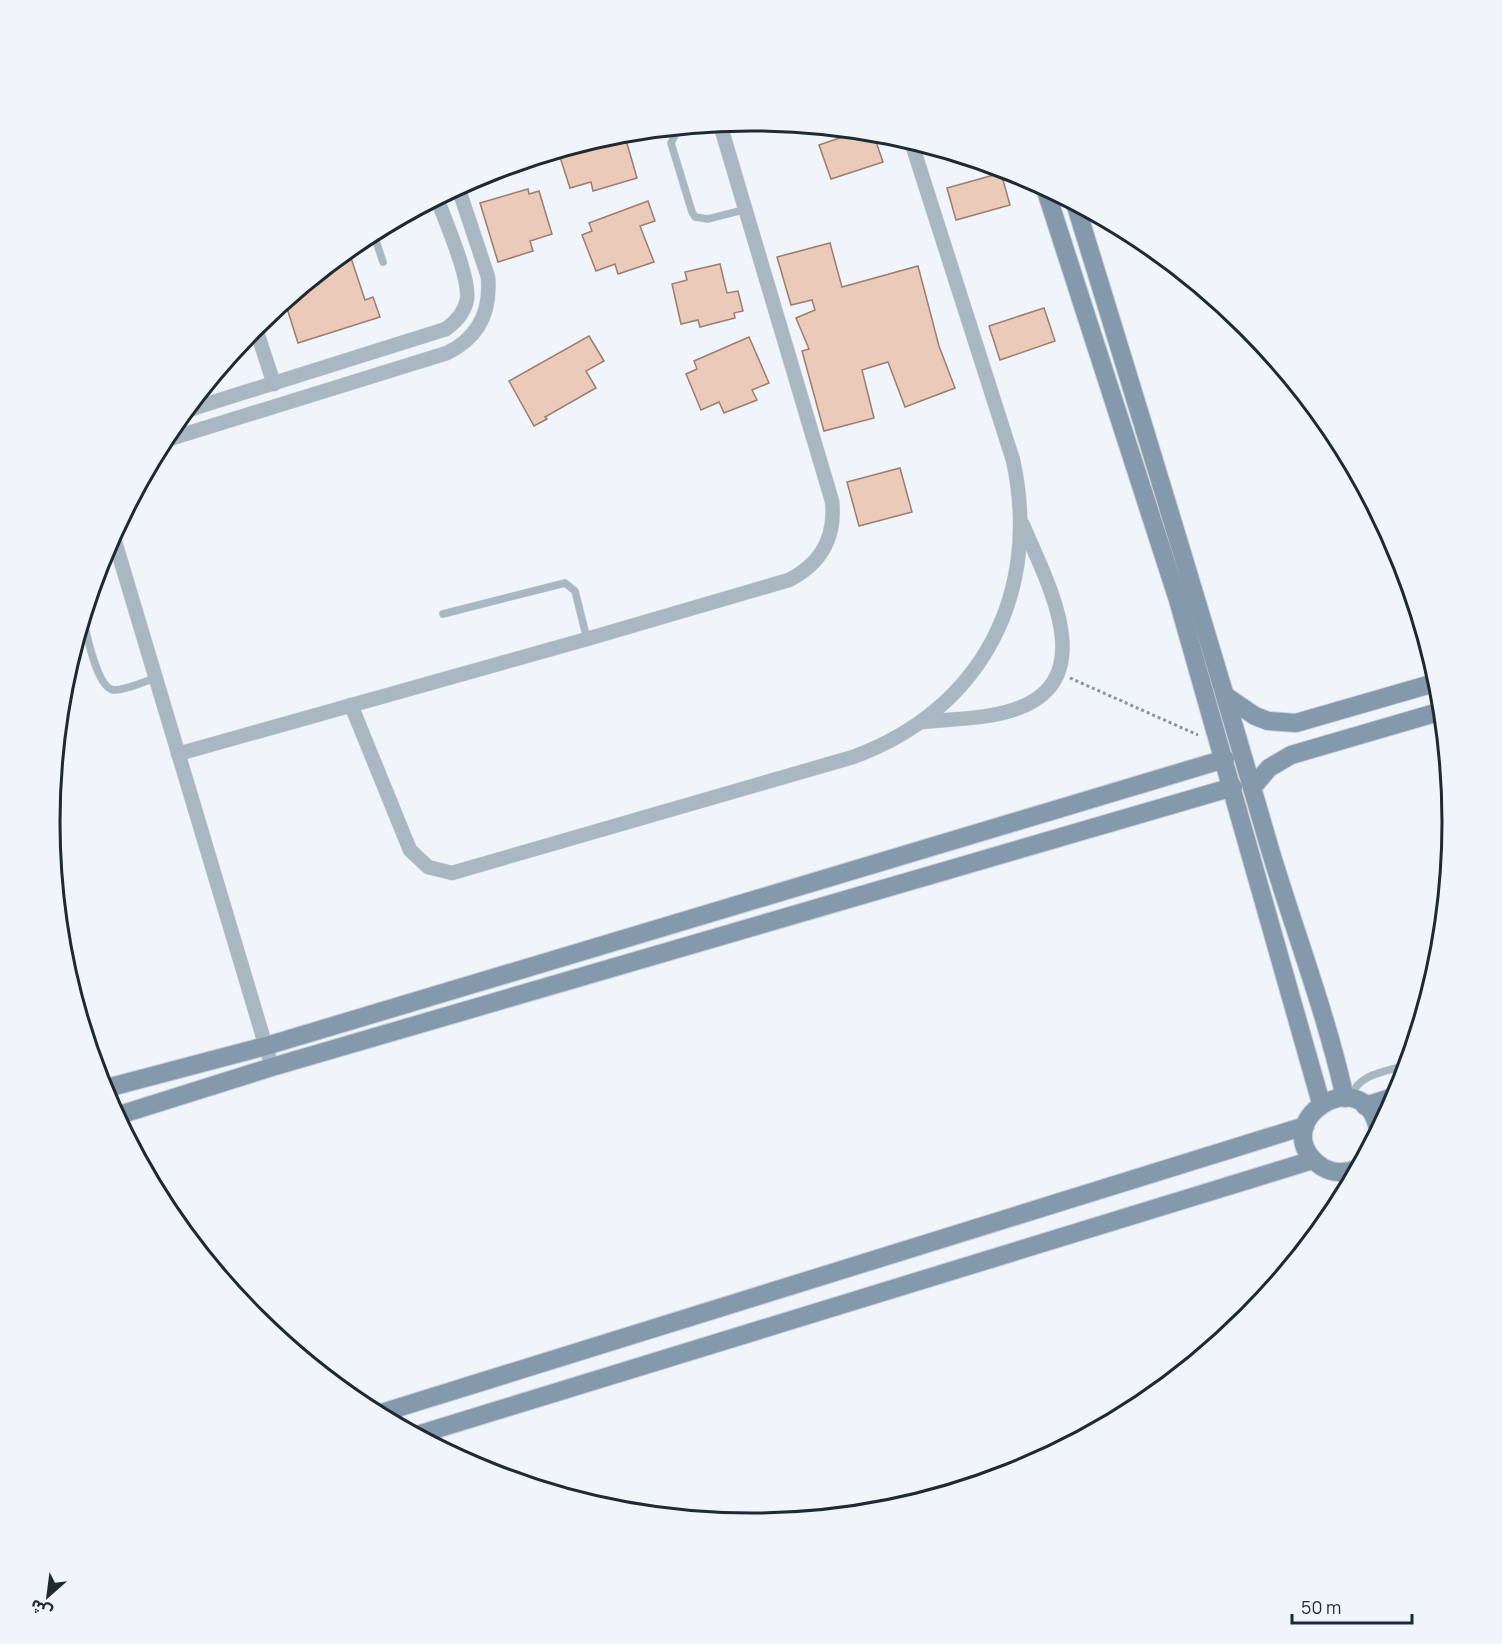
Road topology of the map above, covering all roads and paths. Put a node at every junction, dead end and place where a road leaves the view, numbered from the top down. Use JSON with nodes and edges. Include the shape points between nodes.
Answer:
{"nodes":[{"id":1,"x":722,"y":132,"type":"edge"},
{"id":2,"x":675,"y":135,"type":"edge"},
{"id":3,"x":914,"y":151,"type":"edge"},
{"id":4,"x":461,"y":195,"type":"edge"},
{"id":5,"x":1049,"y":198,"type":"edge"},
{"id":6,"x":439,"y":205,"type":"edge"},
{"id":7,"x":747,"y":209,"type":"junction"},
{"id":8,"x":1078,"y":214,"type":"edge"},
{"id":9,"x":376,"y":242,"type":"edge"},
{"id":10,"x":383,"y":262,"type":"dead end"},
{"id":11,"x":259,"y":337,"type":"edge"},
{"id":12,"x":274,"y":384,"type":"junction"},
{"id":13,"x":199,"y":407,"type":"edge"},
{"id":14,"x":177,"y":437,"type":"edge"},
{"id":15,"x":1021,"y":519,"type":"junction"},
{"id":16,"x":116,"y":550,"type":"edge"},
{"id":17,"x":1186,"y":597,"type":"junction"},
{"id":18,"x":443,"y":614,"type":"dead end"},
{"id":19,"x":87,"y":633,"type":"edge"},
{"id":20,"x":587,"y":639,"type":"junction"},
{"id":21,"x":1058,"y":672,"type":"junction"},
{"id":22,"x":156,"y":678,"type":"junction"},
{"id":23,"x":1428,"y":685,"type":"edge"},
{"id":24,"x":1227,"y":697,"type":"junction"},
{"id":25,"x":351,"y":705,"type":"junction"},
{"id":26,"x":1433,"y":714,"type":"edge"},
{"id":27,"x":923,"y":722,"type":"junction"},
{"id":28,"x":1296,"y":723,"type":"junction"},
{"id":29,"x":1304,"y":751,"type":"junction"},
{"id":30,"x":1223,"y":752,"type":"junction"},
{"id":31,"x":178,"y":754,"type":"junction"},
{"id":32,"x":1233,"y":787,"type":"junction"},
{"id":33,"x":1252,"y":788,"type":"junction"},
{"id":34,"x":1296,"y":937,"type":"junction"},
{"id":35,"x":1274,"y":943,"type":"junction"},
{"id":36,"x":266,"y":1046,"type":"junction"},
{"id":37,"x":272,"y":1067,"type":"junction"},
{"id":38,"x":1395,"y":1069,"type":"edge"},
{"id":39,"x":113,"y":1086,"type":"edge"},
{"id":40,"x":1384,"y":1097,"type":"edge"},
{"id":41,"x":1354,"y":1101,"type":"junction"},
{"id":42,"x":1321,"y":1103,"type":"junction"},
{"id":43,"x":124,"y":1112,"type":"edge"},
{"id":44,"x":1375,"y":1120,"type":"edge"},
{"id":45,"x":1305,"y":1126,"type":"junction"},
{"id":46,"x":1313,"y":1160,"type":"junction"},
{"id":47,"x":1170,"y":1167,"type":"junction"},
{"id":48,"x":1345,"y":1175,"type":"edge"},
{"id":49,"x":1179,"y":1200,"type":"junction"},
{"id":50,"x":475,"y":1385,"type":"junction"},
{"id":51,"x":389,"y":1411,"type":"edge"},
{"id":52,"x":485,"y":1414,"type":"junction"},
{"id":53,"x":427,"y":1432,"type":"edge"}],
"edges":[{"from":1,"to":7,"type":"street"},
{"from":2,"to":7,"type":"lane","via":[[671,143],[695,217],[708,219]]},
{"from":3,"to":15,"type":"street","via":[[1013,460]]},
{"from":4,"to":14,"type":"street","via":[[489,290],[485,315],[466,342],[447,353]]},
{"from":5,"to":17,"type":"street"},
{"from":6,"to":12,"type":"street","via":[[466,283],[467,300],[460,316],[446,329]]},
{"from":7,"to":20,"type":"street","via":[[832,501],[829,539],[809,568],[789,580]]},
{"from":8,"to":17,"type":"street"},
{"from":9,"to":10,"type":"lane"},
{"from":11,"to":12,"type":"street"},
{"from":12,"to":13,"type":"street"},
{"from":15,"to":21,"type":"street","via":[[1063,626],[1064,650]]},
{"from":15,"to":27,"type":"street","via":[[1015,580],[1000,627],[959,689]]},
{"from":16,"to":22,"type":"street"},
{"from":17,"to":24,"type":"street"},
{"from":17,"to":30,"type":"street"},
{"from":18,"to":20,"type":"lane","via":[[565,583],[575,591]]},
{"from":19,"to":22,"type":"lane","via":[[100,680],[108,688],[117,690]]},
{"from":20,"to":25,"type":"street"},
{"from":21,"to":27,"type":"street","via":[[1043,693],[1011,711]]},
{"from":21,"to":30,"type":"path"},
{"from":22,"to":31,"type":"street"},
{"from":23,"to":28,"type":"street"},
{"from":24,"to":28,"type":"street","via":[[1268,721]]},
{"from":24,"to":33,"type":"street"},
{"from":25,"to":27,"type":"street","via":[[410,850],[428,867],[452,873],[853,758]]},
{"from":25,"to":31,"type":"street"},
{"from":26,"to":29,"type":"street"},
{"from":28,"to":29,"type":"street"},
{"from":29,"to":33,"type":"street","via":[[1269,768]]},
{"from":30,"to":32,"type":"street"},
{"from":30,"to":36,"type":"street"},
{"from":31,"to":36,"type":"street"},
{"from":32,"to":35,"type":"street"},
{"from":32,"to":37,"type":"street"},
{"from":33,"to":34,"type":"street"},
{"from":34,"to":35,"type":"street"},
{"from":34,"to":41,"type":"street"},
{"from":35,"to":42,"type":"street"},
{"from":36,"to":37,"type":"street"},
{"from":36,"to":39,"type":"street"},
{"from":37,"to":43,"type":"street"},
{"from":38,"to":41,"type":"lane","via":[[1360,1082]]},
{"from":40,"to":41,"type":"street"},
{"from":41,"to":42,"type":"street"},
{"from":41,"to":44,"type":"street","via":[[1372,1113]]},
{"from":42,"to":45,"type":"street"},
{"from":45,"to":46,"type":"street","via":[[1305,1144]]},
{"from":45,"to":47,"type":"street"},
{"from":46,"to":48,"type":"street"},
{"from":46,"to":49,"type":"street"},
{"from":47,"to":49,"type":"street"},
{"from":47,"to":50,"type":"street"},
{"from":49,"to":52,"type":"street"},
{"from":50,"to":51,"type":"street"},
{"from":50,"to":52,"type":"street"},
{"from":52,"to":53,"type":"street"}]}
